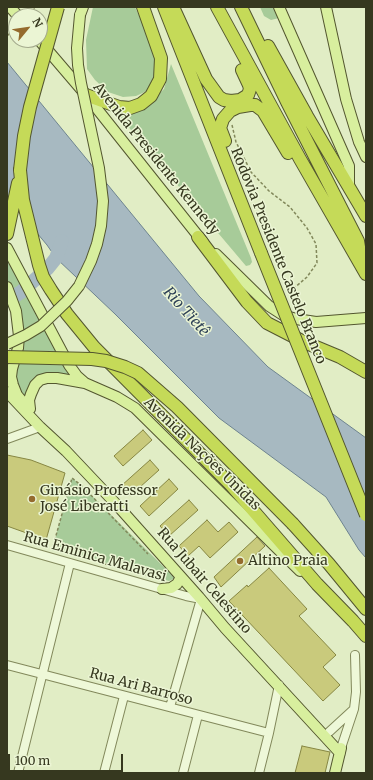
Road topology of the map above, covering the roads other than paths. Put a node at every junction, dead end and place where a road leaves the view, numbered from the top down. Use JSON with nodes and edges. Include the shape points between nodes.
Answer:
{"nodes":[{"id":1,"x":58,"y":7,"type":"edge"},
{"id":2,"x":143,"y":7,"type":"edge"},
{"id":3,"x":164,"y":7,"type":"edge"},
{"id":4,"x":173,"y":7,"type":"edge"},
{"id":5,"x":217,"y":7,"type":"edge"},
{"id":6,"x":241,"y":7,"type":"edge"},
{"id":7,"x":247,"y":7,"type":"edge"},
{"id":8,"x":279,"y":7,"type":"edge"},
{"id":9,"x":326,"y":7,"type":"edge"},
{"id":10,"x":82,"y":11,"type":"edge"},
{"id":11,"x":224,"y":21,"type":"junction"},
{"id":12,"x":46,"y":48,"type":"edge"},
{"id":13,"x":86,"y":95,"type":"junction"},
{"id":14,"x":366,"y":157,"type":"edge"},
{"id":15,"x":300,"y":159,"type":"junction"},
{"id":16,"x":20,"y":170,"type":"junction"},
{"id":17,"x":230,"y":178,"type":"junction"},
{"id":18,"x":349,"y":188,"type":"junction"},
{"id":19,"x":366,"y":216,"type":"edge"},
{"id":20,"x":7,"y":234,"type":"edge"},
{"id":21,"x":198,"y":237,"type":"junction"},
{"id":22,"x":7,"y":248,"type":"edge"},
{"id":23,"x":365,"y":272,"type":"edge"},
{"id":24,"x":7,"y":287,"type":"edge"},
{"id":25,"x":366,"y":318,"type":"edge"},
{"id":26,"x":7,"y":344,"type":"edge"},
{"id":27,"x":18,"y":348,"type":"junction"},
{"id":28,"x":7,"y":352,"type":"edge"},
{"id":29,"x":7,"y":357,"type":"edge"},
{"id":30,"x":366,"y":372,"type":"edge"},
{"id":31,"x":85,"y":383,"type":"junction"},
{"id":32,"x":7,"y":392,"type":"edge"},
{"id":33,"x":30,"y":409,"type":"junction"},
{"id":34,"x":40,"y":427,"type":"junction"},
{"id":35,"x":7,"y":439,"type":"edge"},
{"id":36,"x":366,"y":515,"type":"edge"},
{"id":37,"x":7,"y":545,"type":"edge"},
{"id":38,"x":70,"y":563,"type":"junction"},
{"id":39,"x":181,"y":577,"type":"junction"},
{"id":40,"x":318,"y":584,"type":"junction"},
{"id":41,"x":162,"y":589,"type":"junction"},
{"id":42,"x":200,"y":598,"type":"junction"},
{"id":43,"x":366,"y":610,"type":"edge"},
{"id":44,"x":366,"y":636,"type":"edge"},
{"id":45,"x":355,"y":655,"type":"dead end"},
{"id":46,"x":7,"y":665,"type":"edge"},
{"id":47,"x":42,"y":674,"type":"junction"},
{"id":48,"x":279,"y":685,"type":"junction"},
{"id":49,"x":124,"y":696,"type":"junction"},
{"id":50,"x":170,"y":707,"type":"junction"},
{"id":51,"x":354,"y":709,"type":"junction"},
{"id":52,"x":198,"y":715,"type":"junction"},
{"id":53,"x":329,"y":732,"type":"junction"},
{"id":54,"x":269,"y":733,"type":"junction"},
{"id":55,"x":341,"y":749,"type":"junction"},
{"id":56,"x":18,"y":773,"type":"edge"},
{"id":57,"x":104,"y":773,"type":"edge"},
{"id":58,"x":183,"y":773,"type":"edge"},
{"id":59,"x":259,"y":773,"type":"edge"},
{"id":60,"x":335,"y":773,"type":"edge"}],
"edges":[{"from":1,"to":16,"type":"highway","bridge":true,"via":[[30,107]]},
{"from":2,"to":13,"type":"highway","via":[[161,58],[160,79],[151,96],[141,104],[125,108]]},
{"from":3,"to":17,"type":"highway","name":"Rodovia Presidente Castelo Branco"},
{"from":4,"to":11,"type":"highway","via":[[212,88],[224,100],[240,100],[248,95],[250,85],[225,36]]},
{"from":5,"to":11,"type":"highway"},
{"from":6,"to":23,"type":"highway","via":[[358,241]]},
{"from":7,"to":18,"type":"highway"},
{"from":8,"to":18,"type":"main road","via":[[349,166]]},
{"from":9,"to":14,"type":"main road","via":[[346,99]]},
{"from":10,"to":26,"type":"main road","bridge":true,"via":[[77,48],[78,65],[99,168],[103,201],[97,244],[79,286],[67,301],[41,326]]},
{"from":11,"to":15,"type":"highway"},
{"from":12,"to":13,"type":"main road","name":"Avenida Presidente Kennedy"},
{"from":13,"to":21,"type":"main road","name":"Avenida Presidente Kennedy"},
{"from":15,"to":17,"type":"highway","via":[[287,152],[263,111],[255,106],[245,105],[230,111],[220,128],[232,160]]},
{"from":15,"to":23,"type":"highway"},
{"from":16,"to":20,"type":"highway"},
{"from":16,"to":40,"type":"highway","bridge":true,"via":[[23,200],[39,265],[66,314],[231,485]]},
{"from":17,"to":36,"type":"highway","name":"Rodovia Presidente Castelo Branco","bridge":true},
{"from":18,"to":19,"type":"highway"},
{"from":21,"to":25,"type":"main road","name":"Avenida Presidente Kennedy","via":[[264,301],[283,315],[316,322]]},
{"from":21,"to":30,"type":"highway","via":[[247,302],[267,323]]},
{"from":22,"to":31,"type":"main road","name":"Avenida Nações Unidas","via":[[70,365]]},
{"from":24,"to":27,"type":"main road","via":[[16,311]]},
{"from":27,"to":28,"type":"main road"},
{"from":27,"to":33,"type":"main road","via":[[11,376],[17,395]]},
{"from":29,"to":43,"type":"highway","bridge":true,"via":[[92,359],[126,367],[138,373],[177,407],[293,524]]},
{"from":31,"to":33,"type":"main road","via":[[57,378],[40,380],[31,394]]},
{"from":31,"to":40,"type":"main road","name":"Avenida Nações Unidas","via":[[135,408],[288,561]]},
{"from":32,"to":34,"type":"main road"},
{"from":33,"to":34,"type":"main road","via":[[39,420]]},
{"from":34,"to":35,"type":"street"},
{"from":34,"to":39,"type":"main road","name":"Rua Jubair Celestino","via":[[97,483]]},
{"from":37,"to":38,"type":"street","name":"Rua Eminica Malavasi"},
{"from":38,"to":41,"type":"street","name":"Rua Eminica Malavasi"},
{"from":38,"to":47,"type":"street"},
{"from":39,"to":41,"type":"main road","via":[[171,588]]},
{"from":39,"to":42,"type":"main road","name":"Rua Jubair Celestino"},
{"from":40,"to":44,"type":"highway","name":"Avenida Nações Unidas"},
{"from":41,"to":42,"type":"street","name":"Rua Eminica Malavasi"},
{"from":42,"to":48,"type":"main road","name":"Rua Jubair Celestino"},
{"from":42,"to":50,"type":"street"},
{"from":45,"to":51,"type":"street"},
{"from":46,"to":47,"type":"street","name":"Rua Ari Barroso"},
{"from":47,"to":49,"type":"street","name":"Rua Ari Barroso"},
{"from":47,"to":56,"type":"street"},
{"from":48,"to":53,"type":"main road","name":"Rua Jubair Celestino","via":[[292,693]]},
{"from":48,"to":54,"type":"street"},
{"from":48,"to":55,"type":"main road","name":"Rua Jubair Celestino"},
{"from":49,"to":50,"type":"street","name":"Rua Ari Barroso"},
{"from":49,"to":57,"type":"street"},
{"from":50,"to":52,"type":"street","name":"Rua Ari Barroso"},
{"from":51,"to":53,"type":"street"},
{"from":51,"to":55,"type":"street"},
{"from":52,"to":54,"type":"street","name":"Rua Ari Barroso"},
{"from":52,"to":58,"type":"street"},
{"from":53,"to":55,"type":"main road","name":"Rua Jubair Celestino"},
{"from":54,"to":59,"type":"street"},
{"from":55,"to":60,"type":"main road"}]}
